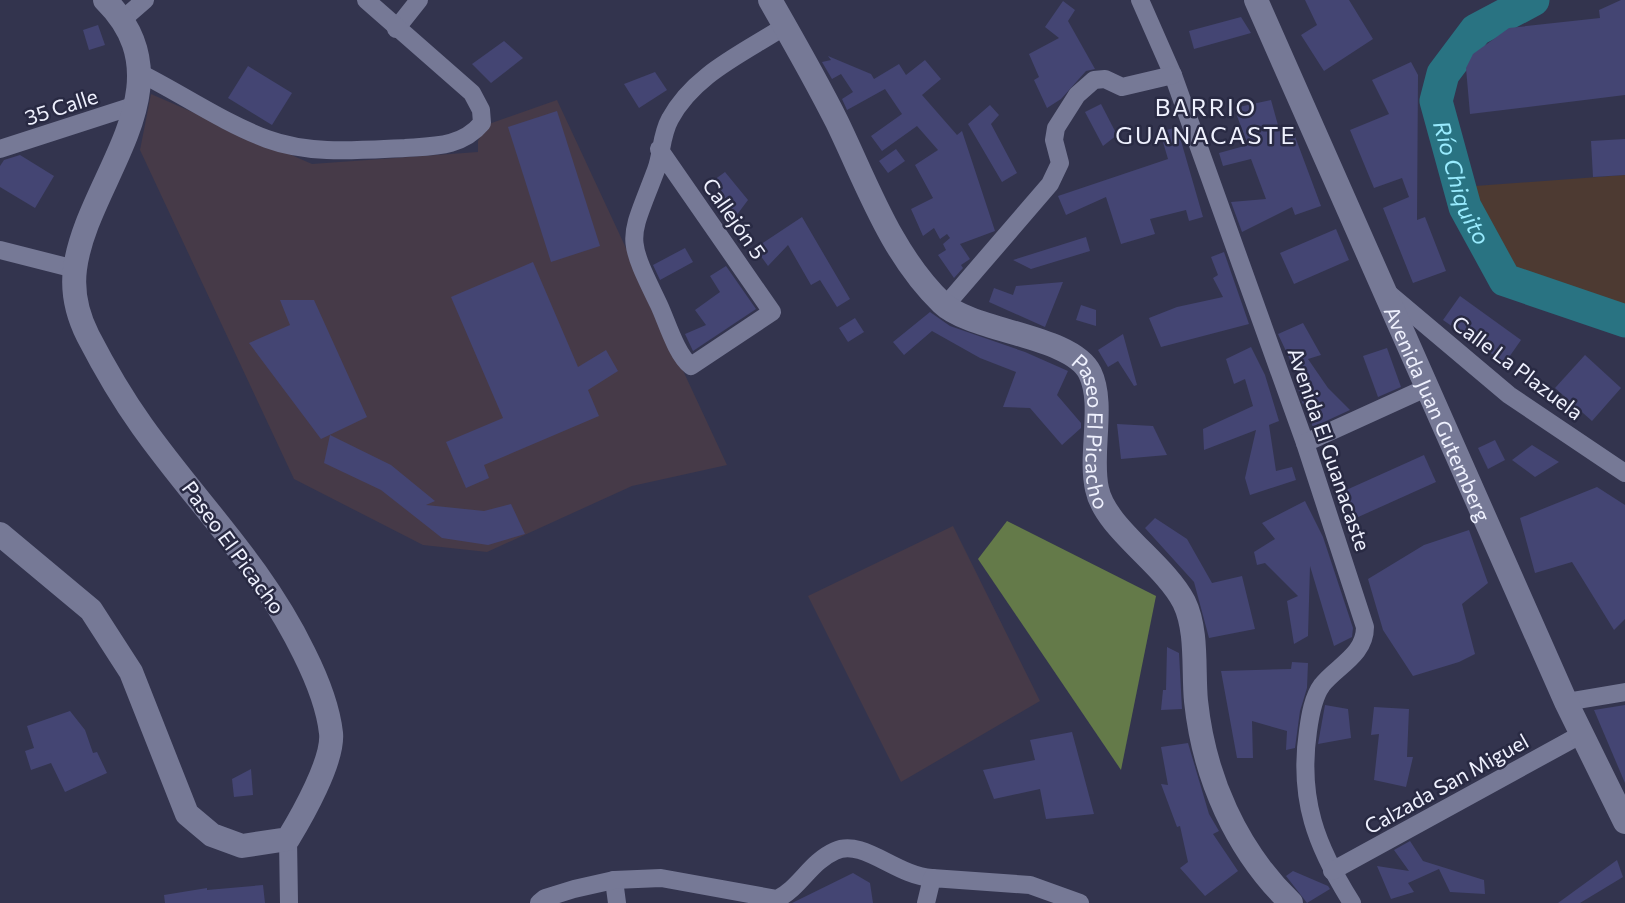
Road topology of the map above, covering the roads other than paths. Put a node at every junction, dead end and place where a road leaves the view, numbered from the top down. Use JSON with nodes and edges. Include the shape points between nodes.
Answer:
{"nodes":[{"id":1,"x":106,"y":0,"type":"edge"},
{"id":2,"x":145,"y":0,"type":"edge"},
{"id":3,"x":366,"y":0,"type":"edge"},
{"id":4,"x":419,"y":0,"type":"edge"},
{"id":5,"x":770,"y":0,"type":"edge"},
{"id":6,"x":1140,"y":0,"type":"edge"},
{"id":7,"x":1256,"y":0,"type":"edge"},
{"id":8,"x":122,"y":20,"type":"junction"},
{"id":9,"x":785,"y":26,"type":"junction"},
{"id":10,"x":396,"y":29,"type":"junction"},
{"id":11,"x":139,"y":73,"type":"junction"},
{"id":12,"x":1173,"y":75,"type":"junction"},
{"id":13,"x":136,"y":105,"type":"junction"},
{"id":14,"x":0,"y":149,"type":"edge"},
{"id":15,"x":659,"y":149,"type":"junction"},
{"id":16,"x":0,"y":250,"type":"edge"},
{"id":17,"x":75,"y":269,"type":"junction"},
{"id":18,"x":1387,"y":293,"type":"junction"},
{"id":19,"x":945,"y":306,"type":"junction"},
{"id":20,"x":1428,"y":387,"type":"junction"},
{"id":21,"x":1305,"y":443,"type":"junction"},
{"id":22,"x":1625,"y":473,"type":"edge"},
{"id":23,"x":0,"y":534,"type":"edge"},
{"id":24,"x":1625,"y":692,"type":"edge"},
{"id":25,"x":1566,"y":702,"type":"junction"},
{"id":26,"x":1582,"y":734,"type":"junction"},
{"id":27,"x":1625,"y":822,"type":"edge"},
{"id":28,"x":288,"y":839,"type":"junction"},
{"id":29,"x":1332,"y":871,"type":"junction"},
{"id":30,"x":932,"y":878,"type":"junction"},
{"id":31,"x":614,"y":880,"type":"junction"},
{"id":32,"x":777,"y":901,"type":"edge"},
{"id":33,"x":289,"y":903,"type":"edge"},
{"id":34,"x":540,"y":903,"type":"edge"},
{"id":35,"x":617,"y":903,"type":"edge"},
{"id":36,"x":926,"y":903,"type":"edge"},
{"id":37,"x":1080,"y":903,"type":"edge"},
{"id":38,"x":1291,"y":903,"type":"edge"},
{"id":39,"x":1352,"y":903,"type":"edge"}],
"edges":[{"from":1,"to":8,"type":"street","name":"Paseo El Picacho"},
{"from":2,"to":8,"type":"street"},
{"from":3,"to":10,"type":"street"},
{"from":4,"to":10,"type":"street"},
{"from":5,"to":9,"type":"street","name":"Paseo El Picacho"},
{"from":6,"to":12,"type":"street","name":"Avenida El Guanacaste"},
{"from":7,"to":18,"type":"street","name":"Avenida Juan Gutemberg"},
{"from":8,"to":11,"type":"street","name":"Paseo El Picacho","via":[[135,48]]},
{"from":9,"to":15,"type":"street","via":[[706,76],[669,119]]},
{"from":9,"to":19,"type":"street","name":"Paseo El Picacho","via":[[822,91],[894,244]]},
{"from":10,"to":11,"type":"street","via":[[472,93],[482,123],[470,137],[441,146],[306,147],[269,139]]},
{"from":11,"to":13,"type":"street","name":"Paseo El Picacho"},
{"from":12,"to":19,"type":"street","via":[[1122,87],[1094,80],[1077,94],[1056,128],[1060,163],[1050,184]]},
{"from":12,"to":21,"type":"street","name":"Avenida El Guanacaste"},
{"from":13,"to":14,"type":"street","name":"35 Calle"},
{"from":13,"to":17,"type":"street","name":"Paseo El Picacho"},
{"from":15,"to":15,"type":"street","name":"Callejón 5","via":[[772,312],[692,365],[687,363],[635,252],[632,233],[657,167]]},
{"from":16,"to":17,"type":"street"},
{"from":17,"to":28,"type":"street","name":"Paseo El Picacho","via":[[80,319],[101,361],[142,426],[246,556],[283,611],[317,679],[332,735],[316,791]]},
{"from":18,"to":20,"type":"street","name":"Avenida Juan Gutemberg"},
{"from":18,"to":22,"type":"street","name":"Calle La Plazuela","via":[[1509,395]]},
{"from":19,"to":38,"type":"street","name":"Paseo El Picacho","via":[[967,319],[1030,337],[1087,366],[1096,416],[1097,490],[1109,512],[1155,562],[1185,605],[1202,739],[1220,797],[1247,852]]},
{"from":20,"to":21,"type":"street"},
{"from":20,"to":25,"type":"street","name":"Avenida Juan Gutemberg"},
{"from":21,"to":29,"type":"street","name":"Avenida El Guanacaste","via":[[1365,627],[1363,644],[1321,686],[1306,747],[1304,784],[1313,829]]},
{"from":23,"to":28,"type":"street","via":[[91,610],[131,672],[187,814],[212,835],[242,846]]},
{"from":24,"to":25,"type":"street"},
{"from":25,"to":26,"type":"street","name":"Avenida Juan Gutemberg"},
{"from":26,"to":27,"type":"street","name":"Avenida Juan Gutemberg"},
{"from":26,"to":29,"type":"street","name":"Calzada San Miguel"},
{"from":28,"to":33,"type":"street"},
{"from":29,"to":39,"type":"street","name":"Avenida El Guanacaste"},
{"from":30,"to":32,"type":"street","via":[[914,877],[857,847],[836,850],[813,865],[791,892]]},
{"from":30,"to":36,"type":"street"},
{"from":30,"to":37,"type":"street","via":[[1030,885]]},
{"from":31,"to":32,"type":"street","via":[[661,878]]},
{"from":31,"to":34,"type":"street"},
{"from":31,"to":35,"type":"street"}]}
